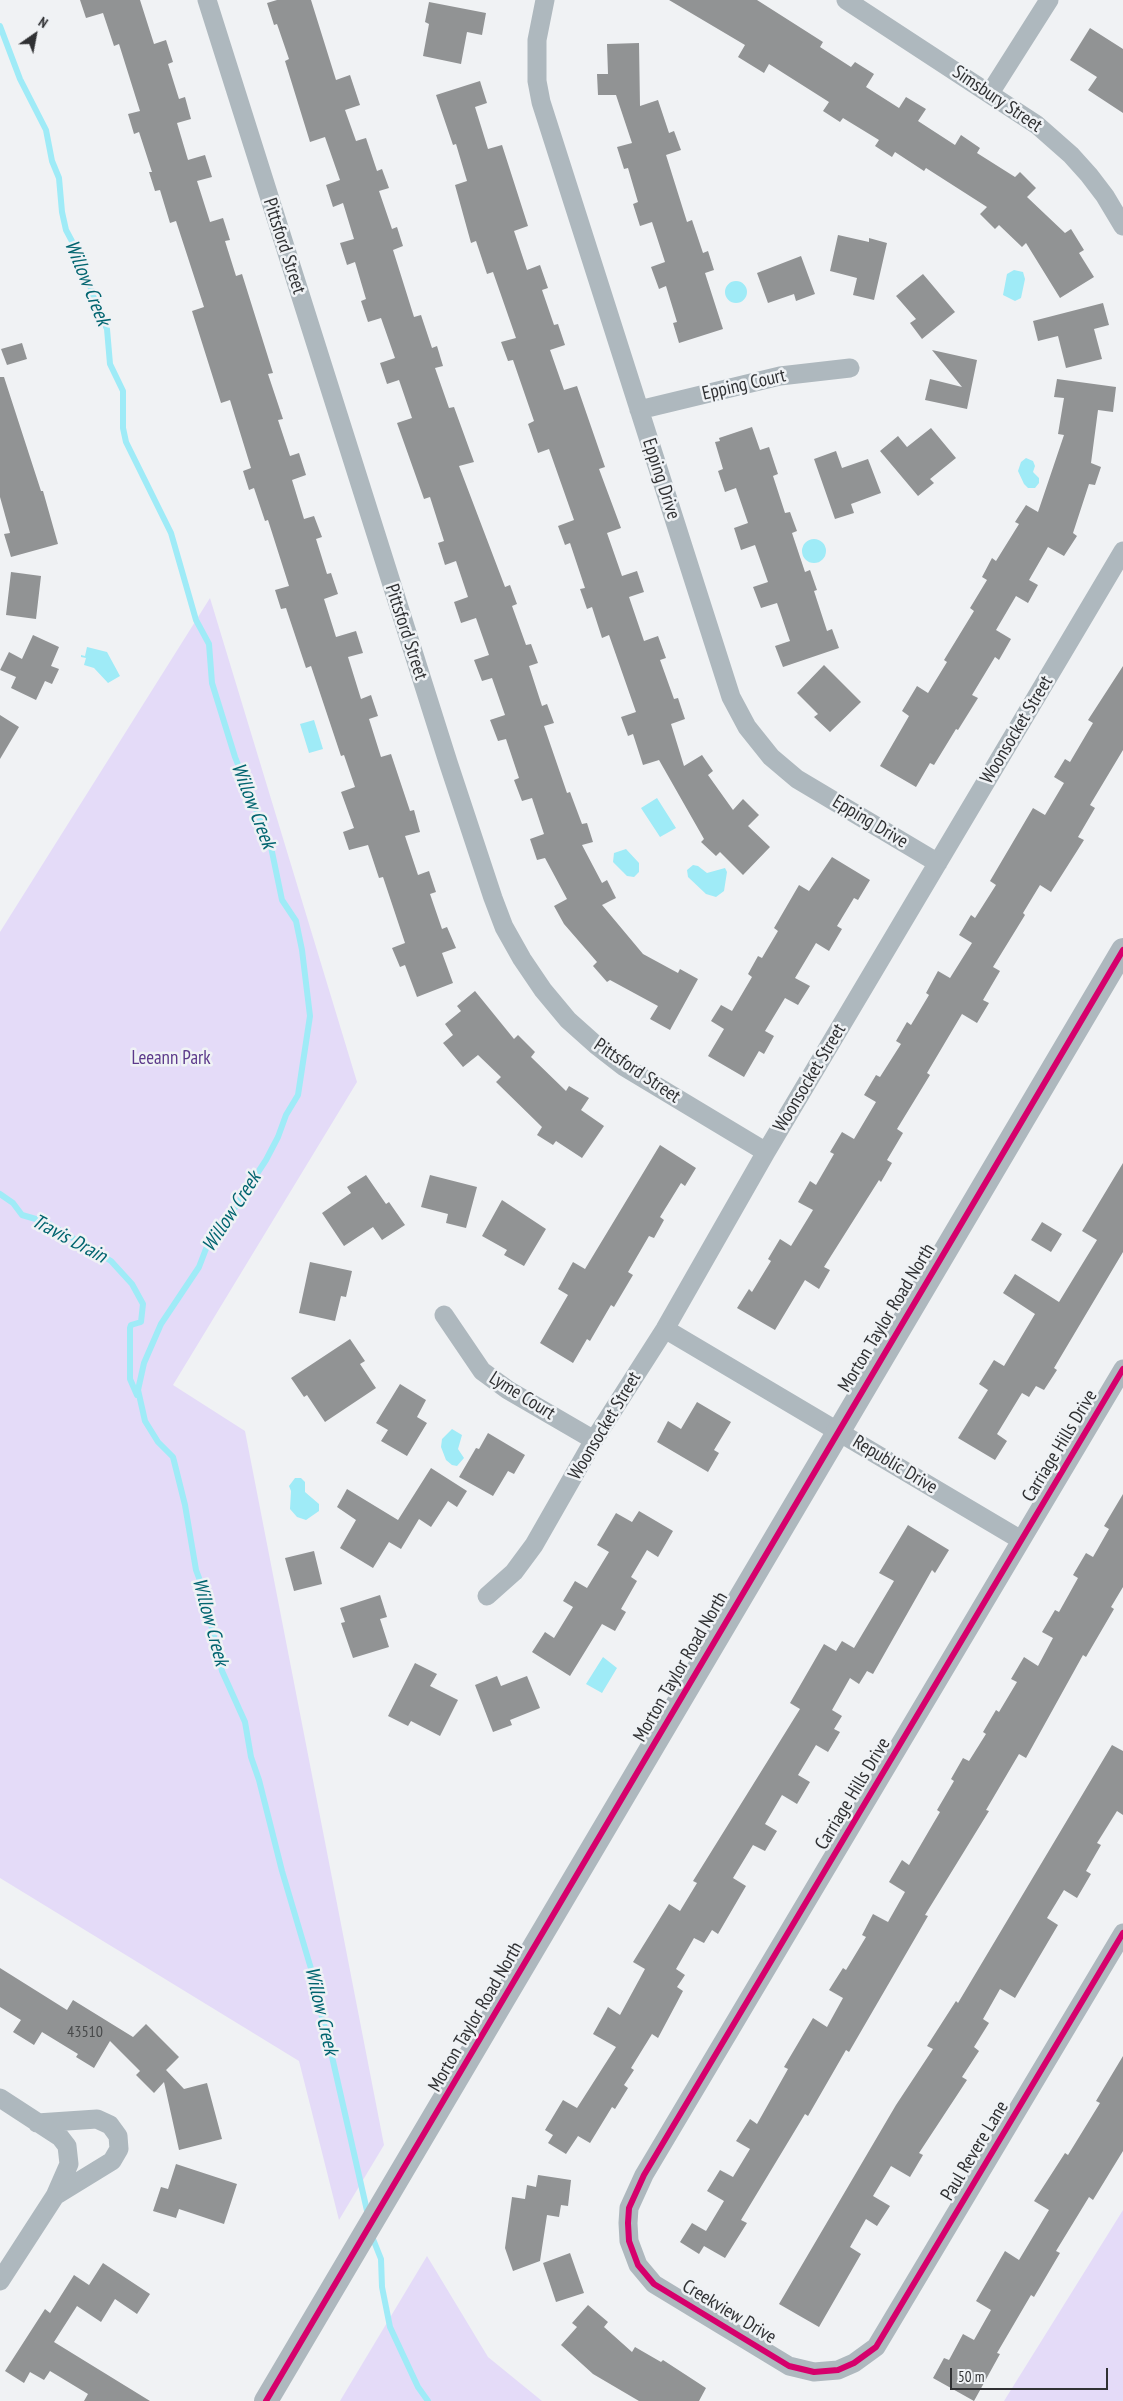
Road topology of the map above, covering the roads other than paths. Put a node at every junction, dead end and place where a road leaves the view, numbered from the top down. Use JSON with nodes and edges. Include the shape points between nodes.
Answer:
{"nodes":[{"id":1,"x":206,"y":0,"type":"edge"},
{"id":2,"x":545,"y":0,"type":"edge"},
{"id":3,"x":846,"y":0,"type":"edge"},
{"id":4,"x":1049,"y":0,"type":"edge"},
{"id":5,"x":990,"y":93,"type":"junction"},
{"id":6,"x":1123,"y":226,"type":"edge"},
{"id":7,"x":850,"y":368,"type":"dead end"},
{"id":8,"x":639,"y":410,"type":"junction"},
{"id":9,"x":1123,"y":551,"type":"edge"},
{"id":10,"x":938,"y":863,"type":"junction"},
{"id":11,"x":1123,"y":950,"type":"edge"},
{"id":12,"x":766,"y":1152,"type":"junction"},
{"id":13,"x":444,"y":1315,"type":"dead end"},
{"id":14,"x":665,"y":1329,"type":"junction"},
{"id":15,"x":1123,"y":1369,"type":"edge"},
{"id":16,"x":838,"y":1431,"type":"junction"},
{"id":17,"x":594,"y":1440,"type":"junction"},
{"id":18,"x":1021,"y":1540,"type":"junction"},
{"id":19,"x":487,"y":1596,"type":"dead end"},
{"id":20,"x":1123,"y":1933,"type":"edge"},
{"id":21,"x":0,"y":2098,"type":"edge"},
{"id":22,"x":37,"y":2123,"type":"junction"},
{"id":23,"x":55,"y":2196,"type":"junction"},
{"id":24,"x":629,"y":2241,"type":"joint"},
{"id":25,"x":0,"y":2281,"type":"edge"},
{"id":26,"x":838,"y":2370,"type":"joint"},
{"id":27,"x":266,"y":2401,"type":"edge"}],
"edges":[{"from":1,"to":12,"type":"street","name":"Pittsford Street","via":[[448,762],[504,927],[543,990],[568,1020],[596,1045],[623,1066]]},
{"from":2,"to":8,"type":"street","name":"Epping Drive","via":[[537,40],[537,81],[541,102]]},
{"from":3,"to":5,"type":"street","name":"Simsbury Street"},
{"from":4,"to":5,"type":"street"},
{"from":5,"to":6,"type":"street","name":"Simsbury Street","via":[[1037,125],[1071,155],[1106,196]]},
{"from":7,"to":8,"type":"street","name":"Epping Court","via":[[780,376]]},
{"from":8,"to":10,"type":"street","name":"Epping Drive","via":[[731,697],[747,727],[771,757],[797,779]]},
{"from":9,"to":10,"type":"street","name":"Woonsocket Street"},
{"from":10,"to":12,"type":"street","name":"Woonsocket Street"},
{"from":11,"to":16,"type":"street","name":"Morton Taylor Road North"},
{"from":12,"to":14,"type":"street","name":"Woonsocket Street"},
{"from":13,"to":17,"type":"street","name":"Lyme Court","via":[[482,1371],[508,1390]]},
{"from":14,"to":16,"type":"street","name":"Republic Drive"},
{"from":14,"to":17,"type":"street","name":"Woonsocket Street"},
{"from":15,"to":18,"type":"street","name":"Carriage Hills Drive"},
{"from":16,"to":18,"type":"street","name":"Republic Drive"},
{"from":16,"to":27,"type":"street","name":"Morton Taylor Road North"},
{"from":17,"to":19,"type":"street","name":"Woonsocket Street","via":[[534,1545],[514,1572]]},
{"from":18,"to":24,"type":"street","name":"Carriage Hills Drive","via":[[644,2175],[629,2208]]},
{"from":20,"to":26,"type":"street","name":"Paul Revere Lane","via":[[888,2327],[869,2353]]},
{"from":21,"to":22,"type":"street"},
{"from":22,"to":23,"type":"street","via":[[60,2138],[69,2153],[67,2171]]},
{"from":22,"to":23,"type":"street","via":[[97,2119],[110,2125],[118,2136],[119,2149],[112,2161]]},
{"from":23,"to":25,"type":"street"},
{"from":24,"to":26,"type":"street","name":"Creekview Drive","via":[[638,2265],[654,2284],[789,2366],[814,2372]]}]}
